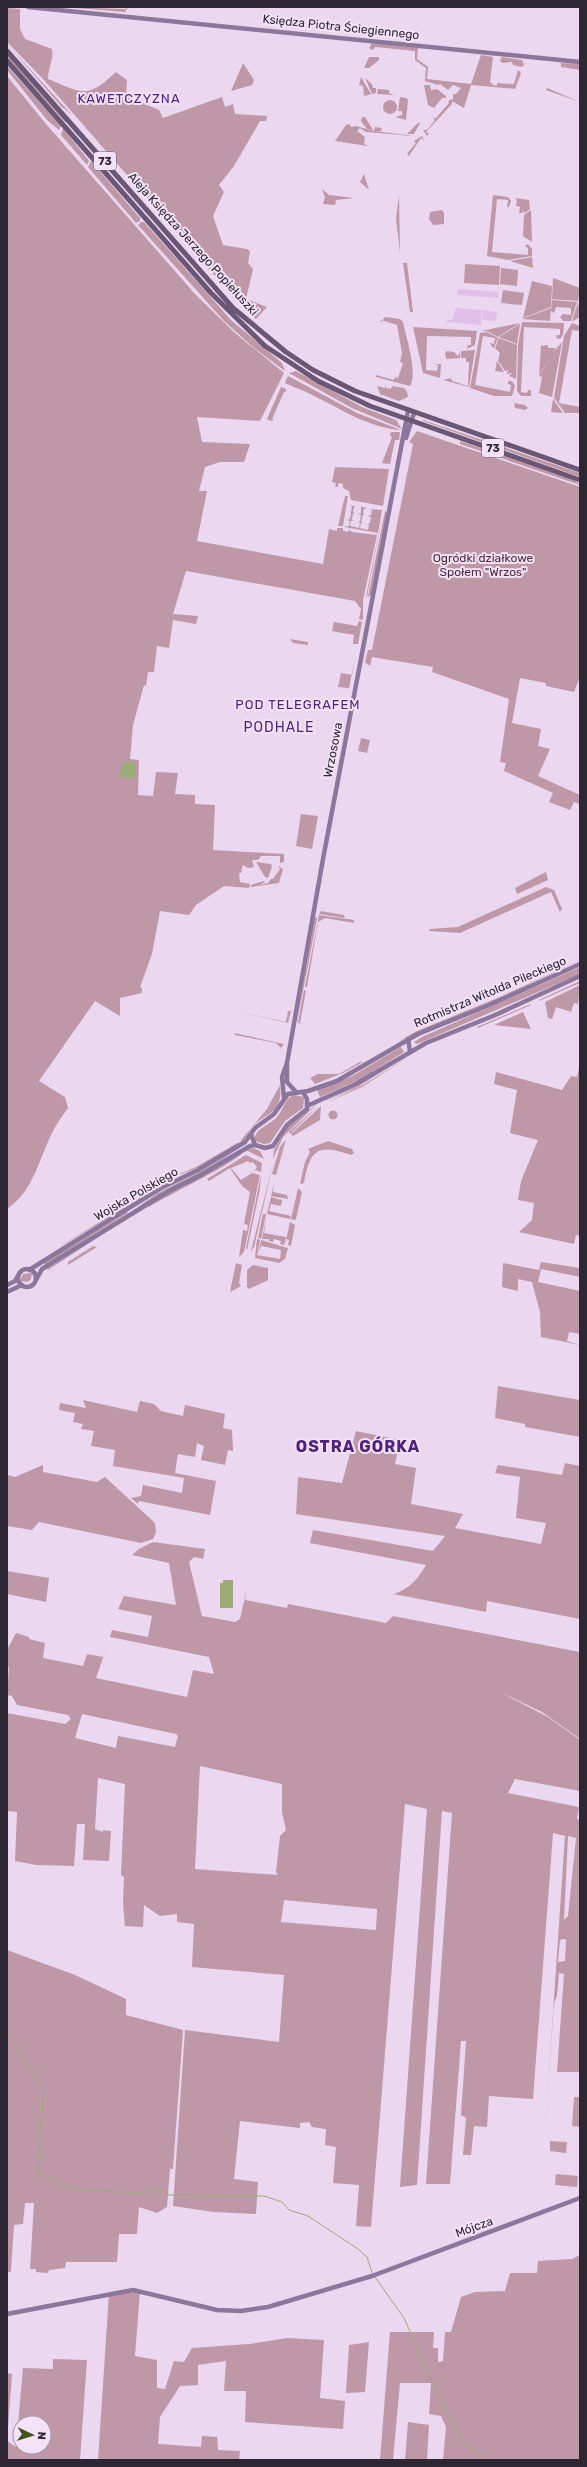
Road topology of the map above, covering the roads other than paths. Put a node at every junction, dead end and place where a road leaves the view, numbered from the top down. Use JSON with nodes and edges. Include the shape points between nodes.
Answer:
{"nodes":[{"id":1,"x":28,"y":7,"type":"edge"},
{"id":2,"x":7,"y":51,"type":"edge"},
{"id":3,"x":7,"y":61,"type":"edge"},
{"id":4,"x":580,"y":62,"type":"edge"},
{"id":5,"x":411,"y":412,"type":"junction"},
{"id":6,"x":409,"y":419,"type":"junction"},
{"id":7,"x":580,"y":470,"type":"edge"},
{"id":8,"x":580,"y":480,"type":"edge"},
{"id":9,"x":580,"y":964,"type":"edge"},
{"id":10,"x":580,"y":976,"type":"edge"},
{"id":11,"x":408,"y":1039,"type":"junction"},
{"id":12,"x":416,"y":1048,"type":"junction"},
{"id":13,"x":410,"y":1051,"type":"junction"},
{"id":14,"x":287,"y":1064,"type":"junction"},
{"id":15,"x":296,"y":1092,"type":"junction"},
{"id":16,"x":303,"y":1092,"type":"junction"},
{"id":17,"x":284,"y":1098,"type":"junction"},
{"id":18,"x":309,"y":1105,"type":"junction"},
{"id":19,"x":252,"y":1134,"type":"junction"},
{"id":20,"x":255,"y":1145,"type":"junction"},
{"id":21,"x":29,"y":1270,"type":"junction"},
{"id":22,"x":18,"y":1274,"type":"junction"},
{"id":23,"x":36,"y":1280,"type":"junction"},
{"id":24,"x":22,"y":1285,"type":"junction"},
{"id":25,"x":7,"y":1286,"type":"edge"},
{"id":26,"x":7,"y":1292,"type":"edge"},
{"id":27,"x":580,"y":2198,"type":"edge"},
{"id":28,"x":7,"y":2314,"type":"edge"}],
"edges":[{"from":1,"to":4,"type":"street","name":"Księdza Piotra Ściegiennego"},
{"from":2,"to":5,"type":"main road","name":"Aleja Księdza Jerzego Popiełuszki","number":"73","via":[[249,322],[286,352],[327,377],[355,391]]},
{"from":3,"to":6,"type":"main road","name":"Aleja Księdza Jerzego Popiełuszki","number":"73","via":[[206,288],[250,333],[318,381],[370,406]]},
{"from":5,"to":6,"type":"street","name":"Wrzosowa"},
{"from":5,"to":7,"type":"main road","name":"Aleja Księdza Jerzego Popiełuszki","number":"73"},
{"from":6,"to":8,"type":"main road","name":"Aleja Księdza Jerzego Popiełuszki","number":"73"},
{"from":6,"to":14,"type":"street","name":"Wrzosowa","via":[[341,764]]},
{"from":9,"to":11,"type":"street","name":"Rotmistrza Witolda Pileckiego"},
{"from":10,"to":12,"type":"street","name":"Rotmistrza Witolda Pileckiego"},
{"from":11,"to":12,"type":"street"},
{"from":11,"to":13,"type":"street"},
{"from":11,"to":16,"type":"street","via":[[348,1076]]},
{"from":12,"to":13,"type":"street"},
{"from":13,"to":18,"type":"street","via":[[356,1084]]},
{"from":14,"to":15,"type":"street","name":"Wrzosowa","via":[[287,1082]]},
{"from":14,"to":17,"type":"street","name":"Wrzosowa","via":[[282,1077]]},
{"from":15,"to":16,"type":"street"},
{"from":15,"to":17,"type":"street"},
{"from":16,"to":18,"type":"street"},
{"from":17,"to":19,"type":"street","name":"Wojska Polskiego","via":[[274,1114],[255,1128]]},
{"from":18,"to":20,"type":"street","via":[[304,1112],[286,1125],[273,1146],[265,1148]]},
{"from":19,"to":20,"type":"street"},
{"from":19,"to":21,"type":"street","name":"Wojska Polskiego","via":[[238,1147],[161,1188]]},
{"from":20,"to":23,"type":"street","name":"Wojska Polskiego","via":[[136,1210],[42,1270]]},
{"from":21,"to":22,"type":"street"},
{"from":21,"to":23,"type":"street","via":[[34,1272]]},
{"from":22,"to":24,"type":"street","via":[[18,1281]]},
{"from":22,"to":25,"type":"street","via":[[15,1281]]},
{"from":23,"to":24,"type":"street","via":[[30,1286]]},
{"from":24,"to":26,"type":"street"},
{"from":27,"to":28,"type":"street","name":"Mójcza","via":[[374,2276],[285,2303],[241,2311],[203,2308],[133,2290]]}]}
